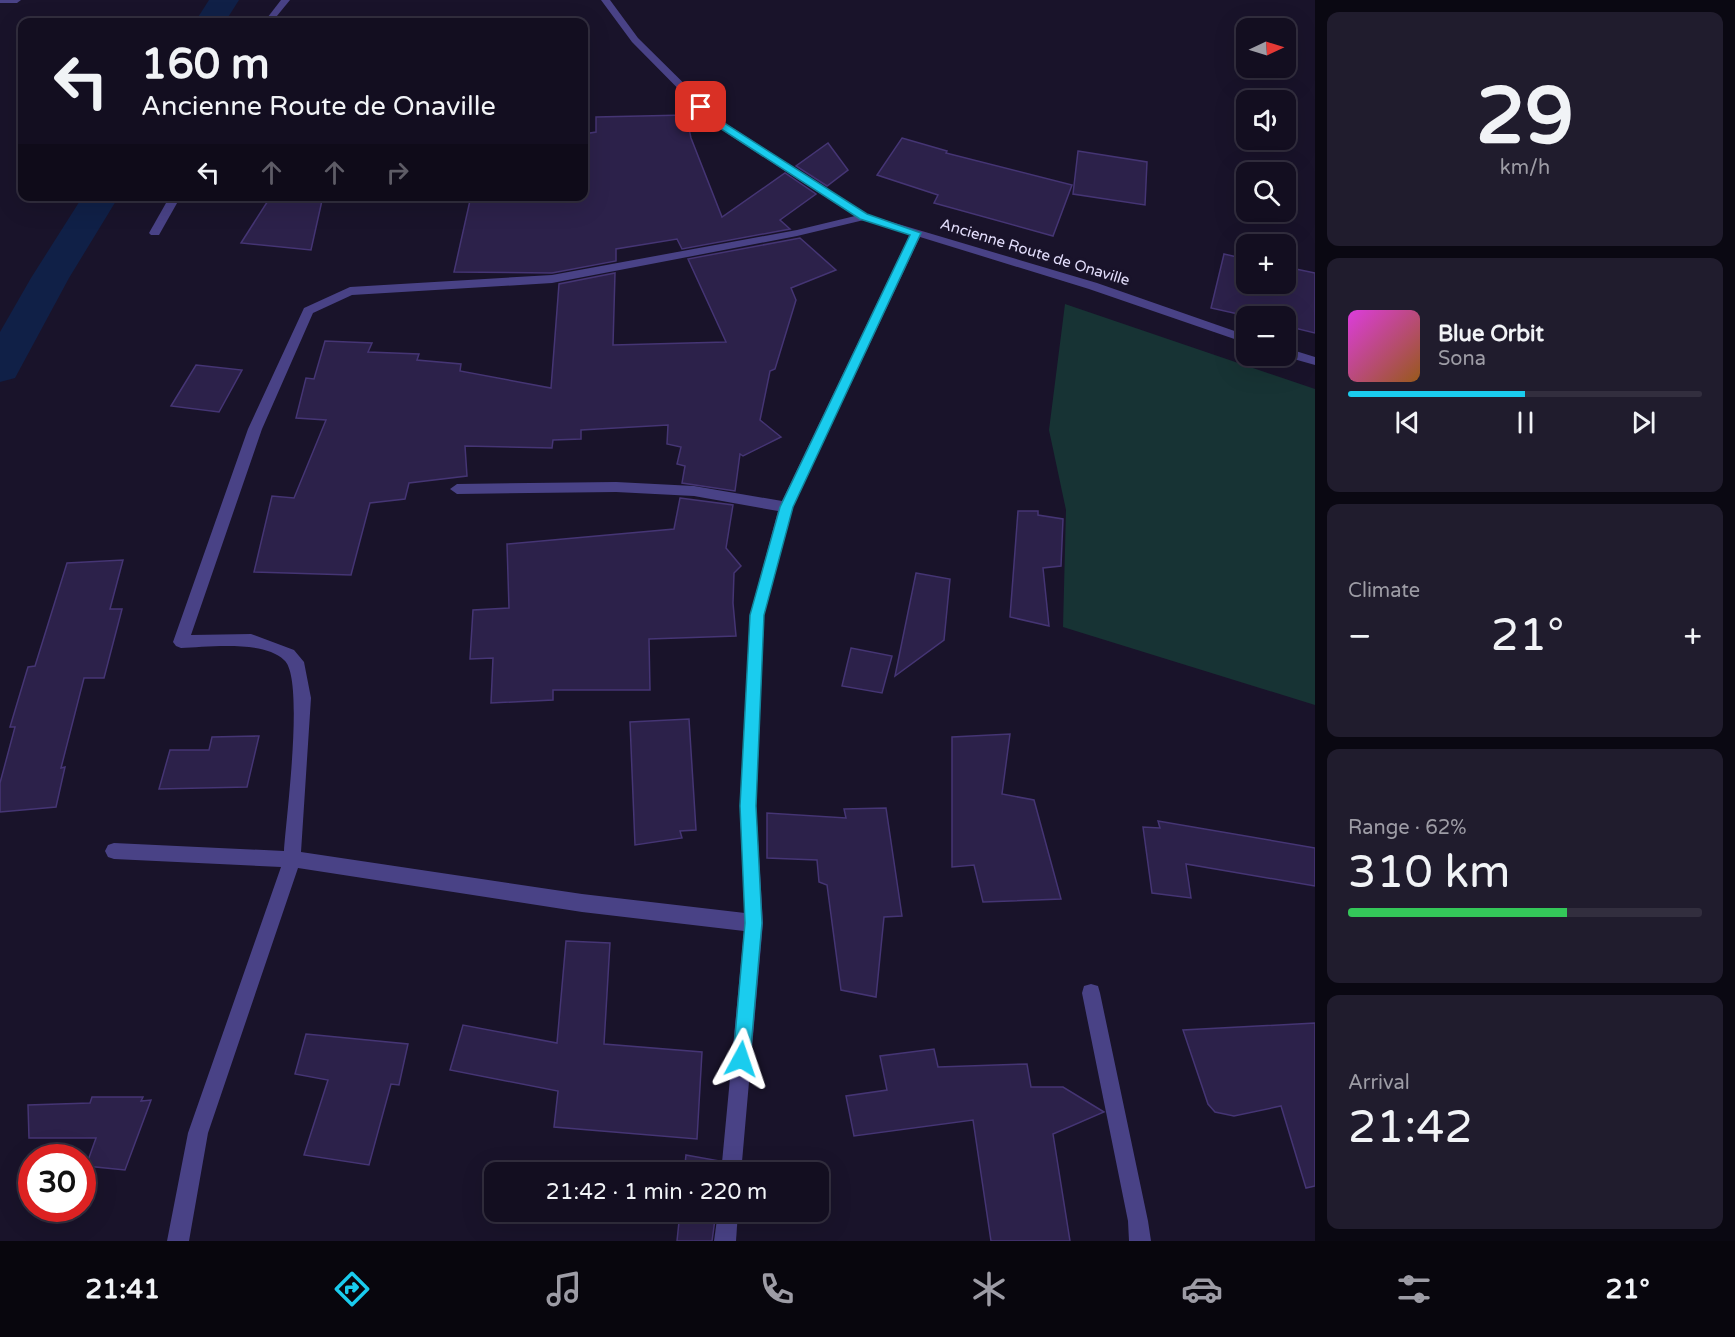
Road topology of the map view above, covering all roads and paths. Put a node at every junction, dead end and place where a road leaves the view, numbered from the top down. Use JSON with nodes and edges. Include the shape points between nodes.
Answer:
{"nodes":[{"id":1,"x":0,"y":0,"type":"edge"},
{"id":2,"x":17,"y":0,"type":"edge"},
{"id":3,"x":286,"y":0,"type":"edge"},
{"id":4,"x":605,"y":0,"type":"edge"},
{"id":5,"x":271,"y":18,"type":"edge"},
{"id":6,"x":173,"y":201,"type":"edge"},
{"id":7,"x":864,"y":217,"type":"junction"},
{"id":8,"x":155,"y":233,"type":"dead end"},
{"id":9,"x":916,"y":233,"type":"junction"},
{"id":10,"x":1236,"y":336,"type":"edge"},
{"id":11,"x":1296,"y":355,"type":"edge"},
{"id":12,"x":1315,"y":361,"type":"edge"},
{"id":13,"x":458,"y":489,"type":"dead end"},
{"id":14,"x":786,"y":507,"type":"junction"},
{"id":15,"x":114,"y":851,"type":"dead end"},
{"id":16,"x":292,"y":859,"type":"junction"},
{"id":17,"x":754,"y":923,"type":"junction"},
{"id":18,"x":1092,"y":993,"type":"dead end"},
{"id":19,"x":732,"y":1162,"type":"edge"},
{"id":20,"x":727,"y":1222,"type":"edge"},
{"id":21,"x":178,"y":1241,"type":"edge"},
{"id":22,"x":725,"y":1241,"type":"edge"},
{"id":23,"x":1140,"y":1241,"type":"edge"}],
"edges":[{"from":1,"to":2,"type":"street"},
{"from":3,"to":5,"type":"street"},
{"from":4,"to":7,"type":"street","name":"Ancienne Route de Onaville","via":[[635,40],[718,123]]},
{"from":6,"to":8,"type":"street"},
{"from":7,"to":9,"type":"street","name":"Ancienne Route de Onaville"},
{"from":7,"to":16,"type":"street","via":[[552,279],[350,291],[308,311],[255,429],[181,642],[251,640],[289,654],[299,667],[303,698]]},
{"from":9,"to":10,"type":"street","name":"Ancienne Route de Onaville","via":[[1093,286]]},
{"from":9,"to":14,"type":"street"},
{"from":11,"to":12,"type":"street"},
{"from":13,"to":14,"type":"street","via":[[616,486],[694,491]]},
{"from":14,"to":17,"type":"street","via":[[757,615],[748,806]]},
{"from":15,"to":16,"type":"street"},
{"from":16,"to":17,"type":"street","via":[[582,903]]},
{"from":16,"to":21,"type":"street","via":[[198,1133]]},
{"from":17,"to":19,"type":"street"},
{"from":18,"to":23,"type":"street"},
{"from":20,"to":22,"type":"street"}]}
